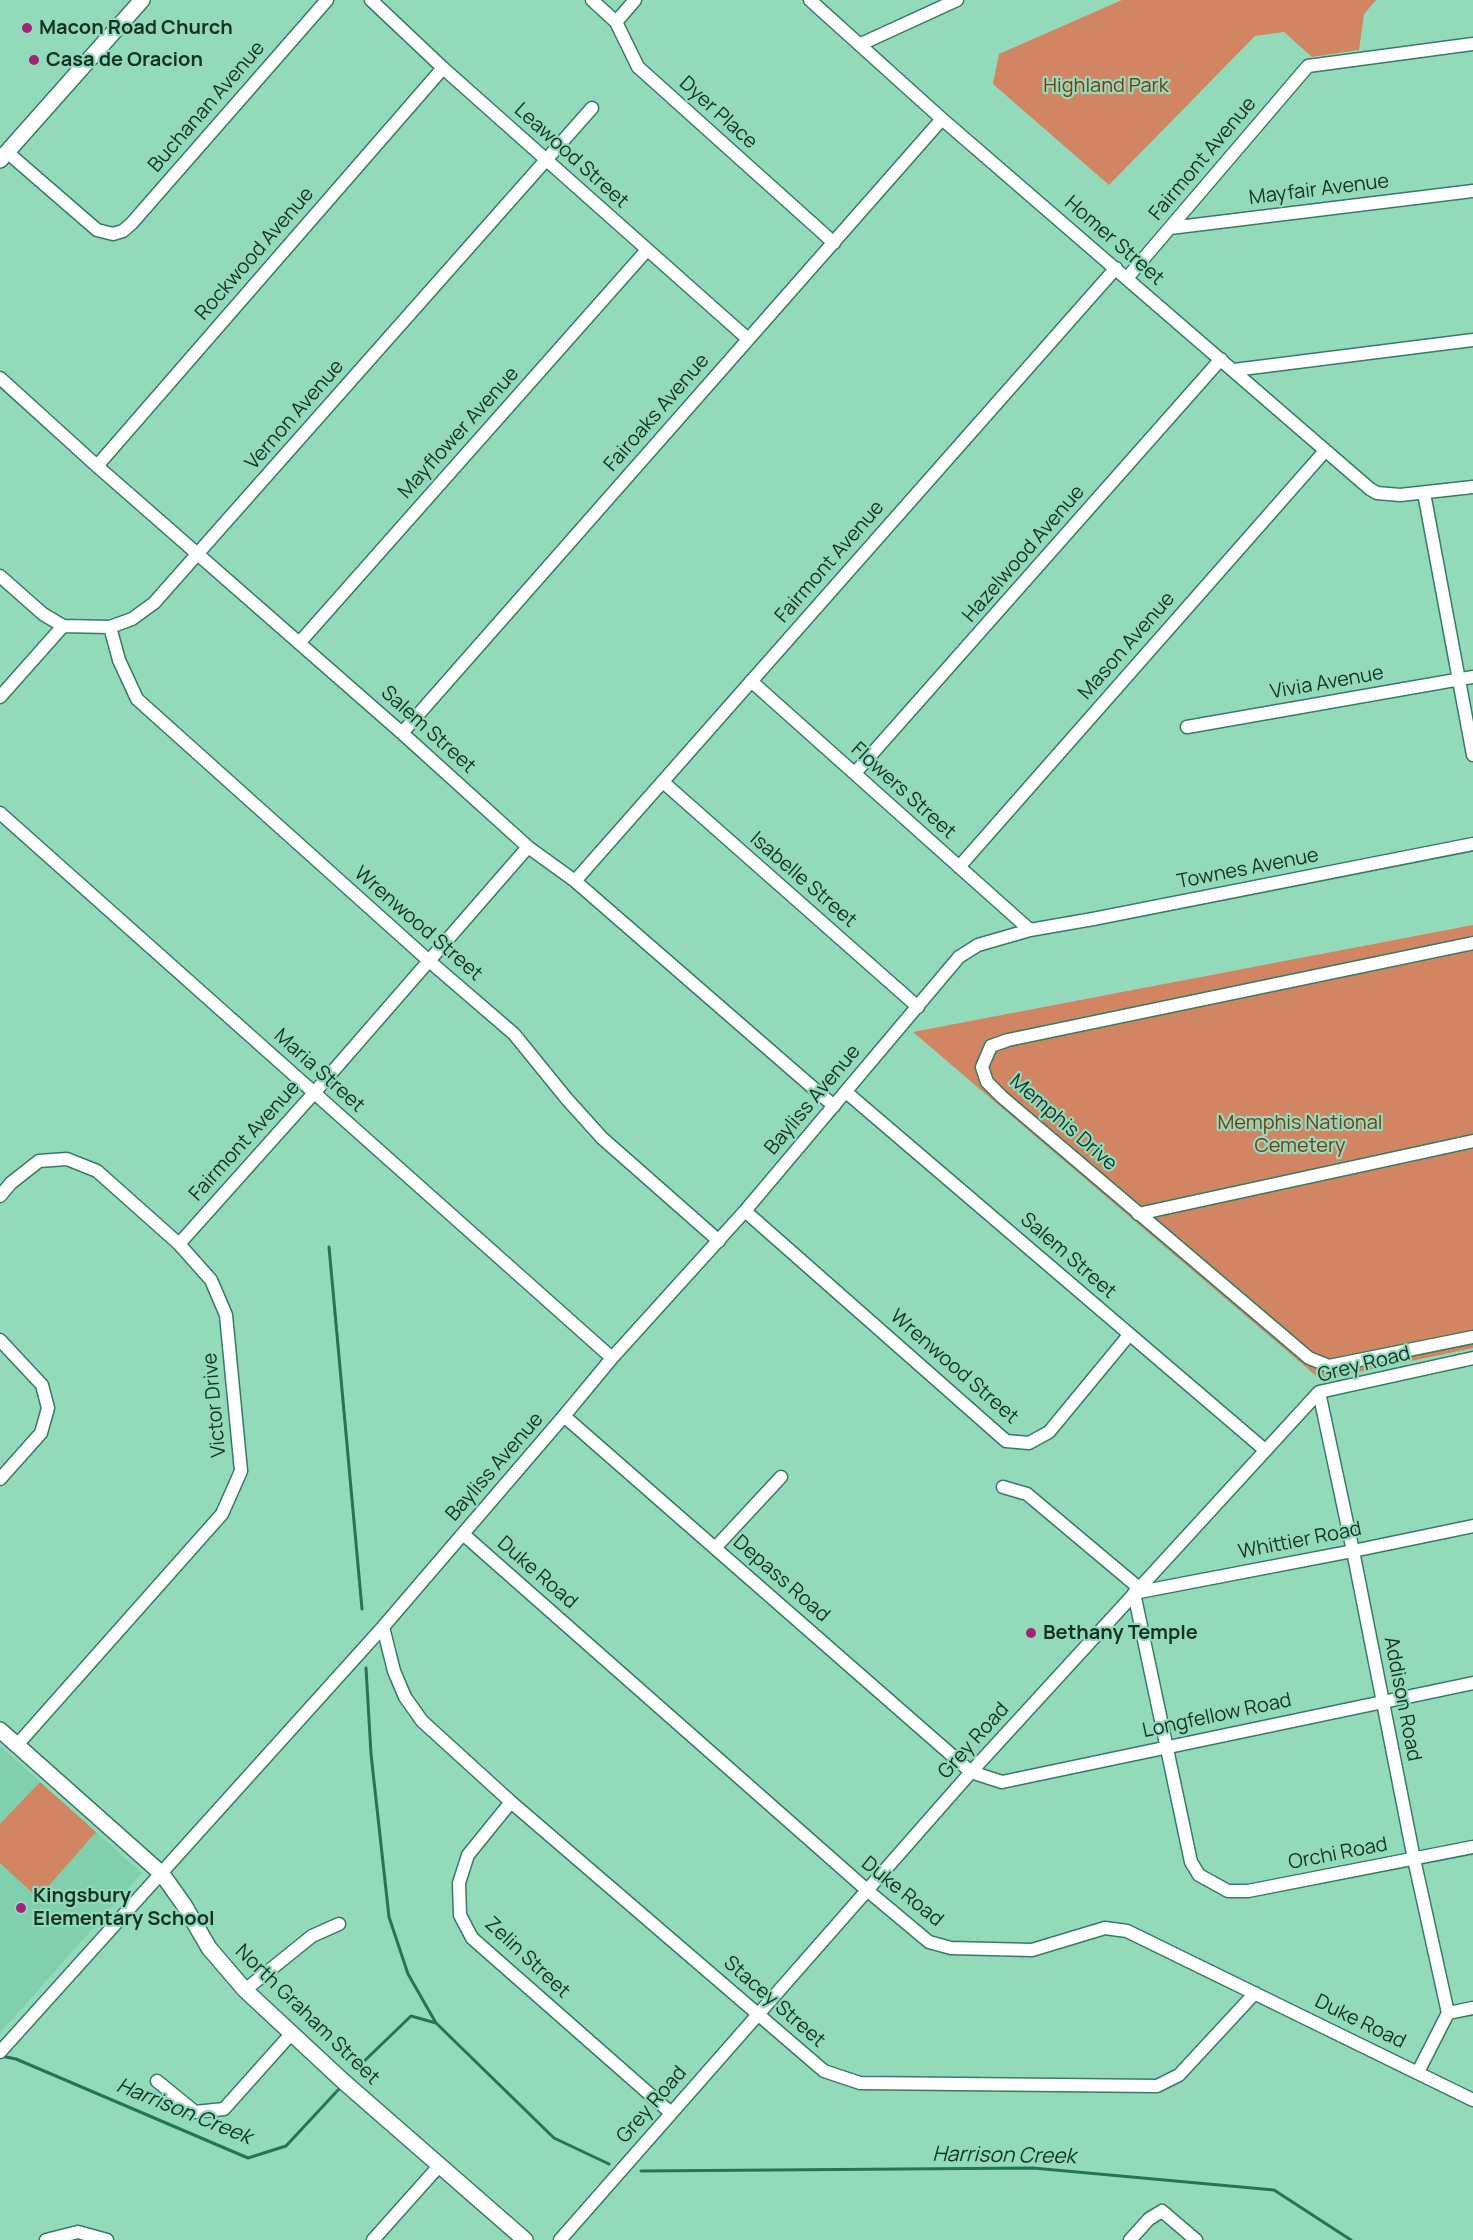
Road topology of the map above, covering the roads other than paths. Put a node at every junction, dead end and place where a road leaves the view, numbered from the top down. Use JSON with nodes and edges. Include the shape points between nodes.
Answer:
{"nodes":[{"id":1,"x":142,"y":0,"type":"edge"},
{"id":2,"x":327,"y":0,"type":"edge"},
{"id":3,"x":371,"y":0,"type":"edge"},
{"id":4,"x":592,"y":0,"type":"edge"},
{"id":5,"x":634,"y":0,"type":"edge"},
{"id":6,"x":810,"y":0,"type":"edge"},
{"id":7,"x":957,"y":0,"type":"edge"},
{"id":8,"x":616,"y":22,"type":"junction"},
{"id":9,"x":861,"y":44,"type":"junction"},
{"id":10,"x":1473,"y":44,"type":"edge"},
{"id":11,"x":443,"y":68,"type":"junction"},
{"id":12,"x":592,"y":108,"type":"dead end"},
{"id":13,"x":942,"y":119,"type":"junction"},
{"id":14,"x":4,"y":156,"type":"edge"},
{"id":15,"x":546,"y":160,"type":"junction"},
{"id":16,"x":1473,"y":192,"type":"edge"},
{"id":17,"x":1170,"y":228,"type":"junction"},
{"id":18,"x":834,"y":243,"type":"junction"},
{"id":19,"x":648,"y":250,"type":"junction"},
{"id":20,"x":1116,"y":268,"type":"junction"},
{"id":21,"x":1127,"y":278,"type":"junction"},
{"id":22,"x":748,"y":339,"type":"junction"},
{"id":23,"x":1473,"y":340,"type":"edge"},
{"id":24,"x":1221,"y":359,"type":"junction"},
{"id":25,"x":1234,"y":370,"type":"junction"},
{"id":26,"x":0,"y":378,"type":"edge"},
{"id":27,"x":1325,"y":451,"type":"junction"},
{"id":28,"x":97,"y":466,"type":"junction"},
{"id":29,"x":1473,"y":487,"type":"edge"},
{"id":30,"x":1424,"y":493,"type":"junction"},
{"id":31,"x":198,"y":554,"type":"junction"},
{"id":32,"x":0,"y":576,"type":"edge"},
{"id":33,"x":63,"y":626,"type":"junction"},
{"id":34,"x":110,"y":627,"type":"junction"},
{"id":35,"x":300,"y":642,"type":"junction"},
{"id":36,"x":1473,"y":677,"type":"edge"},
{"id":37,"x":1458,"y":680,"type":"junction"},
{"id":38,"x":751,"y":681,"type":"junction"},
{"id":39,"x":0,"y":697,"type":"edge"},
{"id":40,"x":1187,"y":727,"type":"dead end"},
{"id":41,"x":402,"y":733,"type":"junction"},
{"id":42,"x":1473,"y":755,"type":"edge"},
{"id":43,"x":855,"y":773,"type":"junction"},
{"id":44,"x":663,"y":782,"type":"junction"},
{"id":45,"x":0,"y":813,"type":"edge"},
{"id":46,"x":1473,"y":844,"type":"edge"},
{"id":47,"x":528,"y":847,"type":"junction"},
{"id":48,"x":959,"y":867,"type":"junction"},
{"id":49,"x":575,"y":881,"type":"junction"},
{"id":50,"x":1030,"y":930,"type":"junction"},
{"id":51,"x":1473,"y":943,"type":"edge"},
{"id":52,"x":428,"y":960,"type":"junction"},
{"id":53,"x":918,"y":1007,"type":"junction"},
{"id":54,"x":846,"y":1092,"type":"junction"},
{"id":55,"x":314,"y":1093,"type":"junction"},
{"id":56,"x":834,"y":1106,"type":"junction"},
{"id":57,"x":1473,"y":1141,"type":"edge"},
{"id":58,"x":0,"y":1174,"type":"edge"},
{"id":59,"x":11,"y":1183,"type":"junction"},
{"id":60,"x":0,"y":1196,"type":"edge"},
{"id":61,"x":745,"y":1211,"type":"junction"},
{"id":62,"x":1137,"y":1214,"type":"junction"},
{"id":63,"x":719,"y":1241,"type":"junction"},
{"id":64,"x":179,"y":1244,"type":"junction"},
{"id":65,"x":1129,"y":1335,"type":"junction"},
{"id":66,"x":1473,"y":1337,"type":"edge"},
{"id":67,"x":0,"y":1340,"type":"edge"},
{"id":68,"x":612,"y":1358,"type":"junction"},
{"id":69,"x":1473,"y":1358,"type":"edge"},
{"id":70,"x":1318,"y":1392,"type":"junction"},
{"id":71,"x":564,"y":1416,"type":"junction"},
{"id":72,"x":1265,"y":1450,"type":"junction"},
{"id":73,"x":781,"y":1477,"type":"dead end"},
{"id":74,"x":0,"y":1479,"type":"edge"},
{"id":75,"x":1003,"y":1487,"type":"dead end"},
{"id":76,"x":1473,"y":1526,"type":"edge"},
{"id":77,"x":463,"y":1534,"type":"junction"},
{"id":78,"x":715,"y":1548,"type":"junction"},
{"id":79,"x":1353,"y":1551,"type":"junction"},
{"id":80,"x":1136,"y":1590,"type":"junction"},
{"id":81,"x":383,"y":1627,"type":"junction"},
{"id":82,"x":1473,"y":1683,"type":"edge"},
{"id":83,"x":1382,"y":1702,"type":"junction"},
{"id":84,"x":0,"y":1730,"type":"edge"},
{"id":85,"x":17,"y":1745,"type":"junction"},
{"id":86,"x":1166,"y":1746,"type":"junction"},
{"id":87,"x":971,"y":1772,"type":"junction"},
{"id":88,"x":511,"y":1802,"type":"junction"},
{"id":89,"x":1473,"y":1846,"type":"edge"},
{"id":90,"x":1414,"y":1859,"type":"junction"},
{"id":91,"x":162,"y":1874,"type":"junction"},
{"id":92,"x":868,"y":1892,"type":"junction"},
{"id":93,"x":339,"y":1924,"type":"dead end"},
{"id":94,"x":245,"y":1990,"type":"junction"},
{"id":95,"x":1255,"y":1993,"type":"junction"},
{"id":96,"x":1473,"y":2008,"type":"edge"},
{"id":97,"x":1448,"y":2013,"type":"junction"},
{"id":98,"x":758,"y":2014,"type":"junction"},
{"id":99,"x":291,"y":2034,"type":"junction"},
{"id":100,"x":0,"y":2052,"type":"edge"},
{"id":101,"x":1418,"y":2072,"type":"junction"},
{"id":102,"x":157,"y":2081,"type":"dead end"},
{"id":103,"x":1473,"y":2100,"type":"edge"},
{"id":104,"x":671,"y":2112,"type":"junction"},
{"id":105,"x":439,"y":2166,"type":"junction"},
{"id":106,"x":46,"y":2240,"type":"edge"},
{"id":107,"x":107,"y":2240,"type":"edge"},
{"id":108,"x":373,"y":2240,"type":"edge"},
{"id":109,"x":525,"y":2240,"type":"edge"},
{"id":110,"x":560,"y":2240,"type":"edge"},
{"id":111,"x":1130,"y":2240,"type":"edge"},
{"id":112,"x":1196,"y":2240,"type":"edge"}],
"edges":[{"from":1,"to":14,"type":"main road"},
{"from":2,"to":14,"type":"street","name":"Buchanan Avenue","via":[[123,231],[113,234],[86,222]]},
{"from":3,"to":11,"type":"street","name":"Leawood Street"},
{"from":4,"to":8,"type":"street","name":"Dyer Place"},
{"from":5,"to":8,"type":"street"},
{"from":6,"to":9,"type":"street","name":"Homer Street"},
{"from":7,"to":9,"type":"street"},
{"from":8,"to":18,"type":"street","name":"Dyer Place","via":[[638,67]]},
{"from":9,"to":13,"type":"street","name":"Homer Street"},
{"from":10,"to":17,"type":"street","name":"Fairmont Avenue","via":[[1308,66]]},
{"from":11,"to":15,"type":"street","name":"Leawood Street"},
{"from":11,"to":28,"type":"street","name":"Rockwood Avenue"},
{"from":12,"to":15,"type":"street","name":"Vernon Avenue"},
{"from":13,"to":18,"type":"street","name":"Fairoaks Avenue"},
{"from":13,"to":20,"type":"street","name":"Homer Street"},
{"from":15,"to":19,"type":"street","name":"Leawood Street"},
{"from":15,"to":31,"type":"street","name":"Vernon Avenue"},
{"from":16,"to":17,"type":"street","name":"Mayfair Avenue"},
{"from":17,"to":21,"type":"street","name":"Fairmont Avenue"},
{"from":18,"to":22,"type":"street","name":"Fairoaks Avenue"},
{"from":19,"to":22,"type":"street","name":"Leawood Street"},
{"from":19,"to":35,"type":"street","name":"Mayflower Avenue"},
{"from":20,"to":21,"type":"street","name":"Homer Street"},
{"from":20,"to":38,"type":"street","name":"Fairmont Avenue"},
{"from":21,"to":24,"type":"street","name":"Homer Street"},
{"from":22,"to":41,"type":"street","name":"Fairoaks Avenue"},
{"from":23,"to":25,"type":"street"},
{"from":24,"to":25,"type":"street","name":"Homer Street"},
{"from":24,"to":43,"type":"street","name":"Hazelwood Avenue"},
{"from":25,"to":27,"type":"street","name":"Homer Street"},
{"from":26,"to":28,"type":"street","name":"Salem Street"},
{"from":27,"to":30,"type":"street","name":"Homer Street","via":[[1377,493]]},
{"from":27,"to":48,"type":"street","name":"Mason Avenue"},
{"from":28,"to":31,"type":"street","name":"Salem Street"},
{"from":29,"to":30,"type":"street"},
{"from":30,"to":37,"type":"street"},
{"from":31,"to":34,"type":"street","name":"Vernon Avenue","via":[[154,603],[132,619]]},
{"from":31,"to":35,"type":"street","name":"Salem Street"},
{"from":32,"to":33,"type":"street","via":[[43,614]]},
{"from":33,"to":34,"type":"street","name":"Vernon Avenue"},
{"from":33,"to":39,"type":"street"},
{"from":34,"to":52,"type":"street","name":"Wrenwood Street","via":[[136,699]]},
{"from":35,"to":41,"type":"street","name":"Salem Street"},
{"from":36,"to":37,"type":"street","name":"Vivia Avenue"},
{"from":37,"to":40,"type":"street","name":"Vivia Avenue"},
{"from":37,"to":42,"type":"street"},
{"from":38,"to":43,"type":"street","name":"Flowers Street"},
{"from":38,"to":44,"type":"street","name":"Fairmont Avenue"},
{"from":41,"to":47,"type":"street","name":"Salem Street"},
{"from":43,"to":48,"type":"street","name":"Flowers Street"},
{"from":44,"to":49,"type":"street","name":"Fairmont Avenue"},
{"from":44,"to":53,"type":"street","name":"Isabelle Street"},
{"from":45,"to":55,"type":"street","name":"Maria Street"},
{"from":46,"to":50,"type":"street","name":"Townes Avenue"},
{"from":47,"to":49,"type":"street","name":"Salem Street"},
{"from":47,"to":52,"type":"street","name":"Fairmont Avenue"},
{"from":48,"to":50,"type":"street","name":"Flowers Street"},
{"from":49,"to":56,"type":"street","name":"Salem Street"},
{"from":50,"to":53,"type":"street","name":"Bayliss Avenue","via":[[978,945],[959,957]]},
{"from":51,"to":62,"type":"street","name":"Memphis Drive","via":[[991,1046],[982,1067],[987,1082]]},
{"from":52,"to":55,"type":"street","name":"Fairmont Avenue"},
{"from":52,"to":63,"type":"street","name":"Wrenwood Street","via":[[514,1034],[602,1138]]},
{"from":53,"to":54,"type":"street","name":"Bayliss Avenue"},
{"from":54,"to":56,"type":"street","name":"Bayliss Avenue"},
{"from":54,"to":65,"type":"street","name":"Salem Street"},
{"from":55,"to":64,"type":"street","name":"Fairmont Avenue"},
{"from":55,"to":68,"type":"street","name":"Maria Street"},
{"from":56,"to":61,"type":"street","name":"Bayliss Avenue"},
{"from":57,"to":62,"type":"street"},
{"from":58,"to":59,"type":"street"},
{"from":59,"to":60,"type":"street"},
{"from":59,"to":64,"type":"street","name":"Victor Drive","via":[[39,1161],[68,1159],[97,1171]]},
{"from":61,"to":63,"type":"street","name":"Bayliss Avenue"},
{"from":61,"to":65,"type":"street","name":"Wrenwood Street","via":[[1006,1441],[1029,1443],[1049,1432]]},
{"from":62,"to":66,"type":"street","name":"Memphis Drive","via":[[1309,1358],[1329,1366]]},
{"from":63,"to":68,"type":"street","name":"Bayliss Avenue"},
{"from":64,"to":85,"type":"street","name":"Victor Drive","via":[[211,1280],[226,1315],[241,1472],[222,1514]]},
{"from":65,"to":72,"type":"street","name":"Salem Street"},
{"from":67,"to":74,"type":"street","via":[[42,1384],[48,1408],[41,1433]]},
{"from":68,"to":71,"type":"street","name":"Bayliss Avenue"},
{"from":69,"to":70,"type":"street","name":"Grey Road"},
{"from":70,"to":72,"type":"street","name":"Grey Road"},
{"from":70,"to":79,"type":"street","name":"Addison Road"},
{"from":71,"to":77,"type":"street","name":"Bayliss Avenue"},
{"from":71,"to":78,"type":"street","name":"Depass Road"},
{"from":72,"to":80,"type":"street","name":"Grey Road"},
{"from":73,"to":78,"type":"street"},
{"from":75,"to":80,"type":"street","via":[[1028,1494]]},
{"from":76,"to":79,"type":"street","name":"Whittier Road"},
{"from":77,"to":81,"type":"street","name":"Bayliss Avenue"},
{"from":77,"to":92,"type":"street","name":"Duke Road"},
{"from":78,"to":87,"type":"street","name":"Depass Road"},
{"from":79,"to":80,"type":"street","name":"Whittier Road"},
{"from":79,"to":83,"type":"street","name":"Addison Road"},
{"from":80,"to":86,"type":"street"},
{"from":80,"to":87,"type":"street","name":"Grey Road"},
{"from":81,"to":88,"type":"street","name":"Stacey Street","via":[[394,1671],[405,1697],[422,1721]]},
{"from":81,"to":91,"type":"street","name":"Bayliss Avenue"},
{"from":82,"to":83,"type":"street","name":"Longfellow Road"},
{"from":83,"to":86,"type":"street","name":"Longfellow Road"},
{"from":83,"to":90,"type":"street","name":"Addison Road"},
{"from":84,"to":85,"type":"main road","name":"North Graham Street"},
{"from":85,"to":91,"type":"main road","name":"North Graham Street"},
{"from":86,"to":87,"type":"street","name":"Longfellow Road","via":[[1002,1782]]},
{"from":86,"to":90,"type":"street","name":"Orchi Road","via":[[1191,1862],[1198,1875],[1211,1884],[1228,1891],[1248,1891]]},
{"from":87,"to":92,"type":"street","name":"Grey Road"},
{"from":88,"to":98,"type":"street","name":"Stacey Street"},
{"from":88,"to":104,"type":"street","name":"Zelin Street","via":[[468,1855],[459,1883],[460,1915],[472,1938]]},
{"from":89,"to":90,"type":"street","name":"Orchi Road"},
{"from":90,"to":97,"type":"street","name":"Addison Road"},
{"from":91,"to":94,"type":"main road","name":"North Graham Street","via":[[209,1948]]},
{"from":91,"to":100,"type":"street","name":"Bayliss Avenue"},
{"from":92,"to":95,"type":"street","name":"Duke Road","via":[[929,1942],[951,1948],[1032,1950],[1105,1928],[1127,1932]]},
{"from":92,"to":98,"type":"street","name":"Grey Road"},
{"from":93,"to":94,"type":"street","via":[[312,1936]]},
{"from":94,"to":99,"type":"main road","name":"North Graham Street"},
{"from":95,"to":98,"type":"street","name":"Stacey Street","via":[[1179,2075],[1157,2086],[860,2083],[824,2071]]},
{"from":95,"to":101,"type":"street","name":"Duke Road"},
{"from":96,"to":97,"type":"street"},
{"from":97,"to":101,"type":"street"},
{"from":98,"to":104,"type":"street","name":"Grey Road"},
{"from":99,"to":102,"type":"street","via":[[224,2109],[195,2112]]},
{"from":99,"to":105,"type":"main road","name":"North Graham Street"},
{"from":101,"to":103,"type":"street","name":"Duke Road"},
{"from":104,"to":110,"type":"street","name":"Grey Road"},
{"from":105,"to":108,"type":"street"},
{"from":105,"to":109,"type":"main road","name":"North Graham Street"},
{"from":106,"to":107,"type":"street","via":[[78,2232]]},
{"from":111,"to":112,"type":"street","via":[[1149,2218],[1162,2211]]}]}
